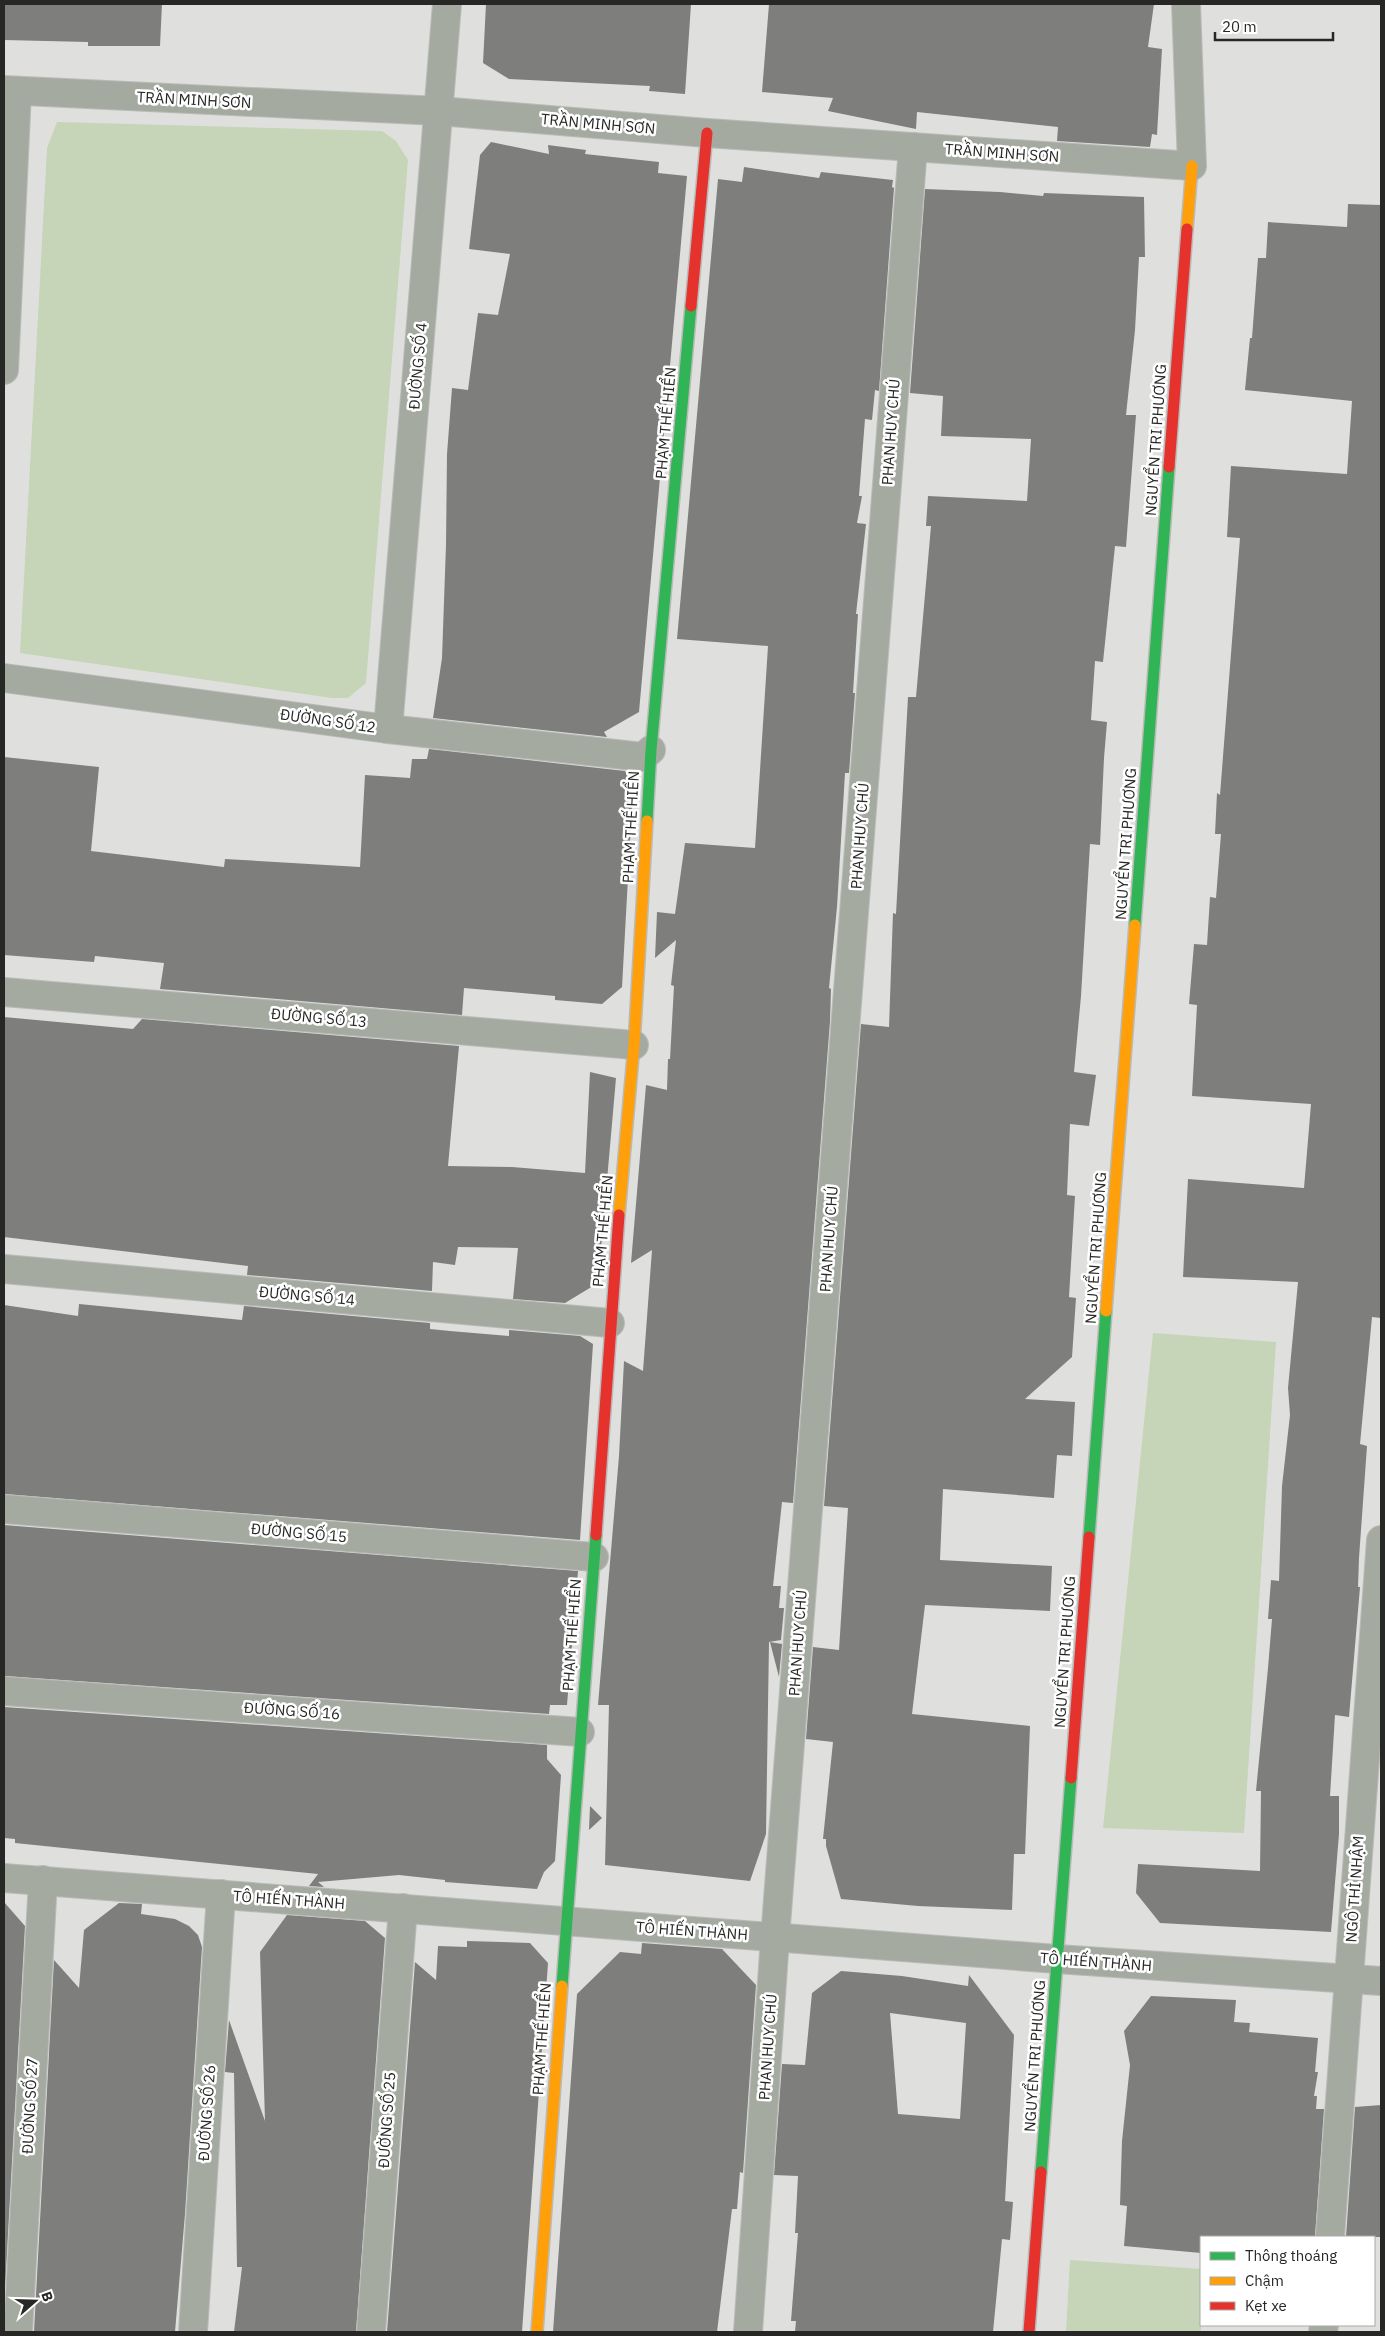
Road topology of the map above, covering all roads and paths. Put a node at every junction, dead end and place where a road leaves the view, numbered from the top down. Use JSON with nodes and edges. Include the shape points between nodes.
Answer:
{"nodes":[{"id":1,"x":446,"y":4,"type":"edge"},
{"id":2,"x":1186,"y":4,"type":"edge"},
{"id":3,"x":11,"y":91,"type":"edge"},
{"id":4,"x":439,"y":111,"type":"junction"},
{"id":5,"x":707,"y":133,"type":"junction"},
{"id":6,"x":913,"y":147,"type":"junction"},
{"id":7,"x":1192,"y":166,"type":"junction"},
{"id":8,"x":4,"y":370,"type":"edge"},
{"id":9,"x":4,"y":678,"type":"edge"},
{"id":10,"x":388,"y":729,"type":"junction"},
{"id":11,"x":651,"y":750,"type":"junction"},
{"id":12,"x":4,"y":992,"type":"edge"},
{"id":13,"x":634,"y":1045,"type":"junction"},
{"id":14,"x":4,"y":1269,"type":"edge"},
{"id":15,"x":610,"y":1324,"type":"junction"},
{"id":16,"x":4,"y":1509,"type":"edge"},
{"id":17,"x":1381,"y":1540,"type":"edge"},
{"id":18,"x":594,"y":1558,"type":"junction"},
{"id":19,"x":4,"y":1690,"type":"edge"},
{"id":20,"x":580,"y":1732,"type":"junction"},
{"id":21,"x":4,"y":1878,"type":"edge"},
{"id":22,"x":43,"y":1880,"type":"junction"},
{"id":23,"x":221,"y":1894,"type":"junction"},
{"id":24,"x":403,"y":1908,"type":"junction"},
{"id":25,"x":566,"y":1921,"type":"junction"},
{"id":26,"x":775,"y":1938,"type":"junction"},
{"id":27,"x":1057,"y":1959,"type":"junction"},
{"id":28,"x":1348,"y":1978,"type":"junction"},
{"id":29,"x":1381,"y":1981,"type":"edge"},
{"id":30,"x":1330,"y":2236,"type":"edge"},
{"id":31,"x":18,"y":2332,"type":"edge"},
{"id":32,"x":193,"y":2332,"type":"edge"},
{"id":33,"x":371,"y":2332,"type":"edge"},
{"id":34,"x":537,"y":2332,"type":"edge"},
{"id":35,"x":748,"y":2332,"type":"edge"},
{"id":36,"x":1029,"y":2332,"type":"edge"}],
"edges":[{"from":1,"to":4,"type":"street","name":"ĐƯỜNG SỐ 4"},
{"from":2,"to":7,"type":"street"},
{"from":3,"to":4,"type":"street","name":"TRẦN MINH SƠN"},
{"from":3,"to":8,"type":"street"},
{"from":4,"to":5,"type":"street","name":"TRẦN MINH SƠN"},
{"from":4,"to":10,"type":"street","name":"ĐƯỜNG SỐ 4"},
{"from":5,"to":6,"type":"street","name":"TRẦN MINH SƠN"},
{"from":5,"to":11,"type":"street","name":"PHẠM THẾ HIỂN"},
{"from":6,"to":7,"type":"street","name":"TRẦN MINH SƠN"},
{"from":6,"to":26,"type":"street","name":"PHAN HUY CHÚ"},
{"from":7,"to":27,"type":"street","name":"NGUYỂN TRI PHƯƠNG"},
{"from":9,"to":10,"type":"street","name":"ĐƯỜNG SỐ 12"},
{"from":10,"to":11,"type":"street","name":"ĐƯỜNG SỐ 12","via":[[643,757]]},
{"from":11,"to":13,"type":"street","name":"PHẠM THẾ HIỂN"},
{"from":12,"to":13,"type":"street","name":"ĐƯỜNG SỐ 13"},
{"from":13,"to":15,"type":"street","name":"PHẠM THẾ HIỂN"},
{"from":14,"to":15,"type":"street","name":"ĐƯỜNG SỐ 14"},
{"from":15,"to":18,"type":"street","name":"PHẠM THẾ HIỂN"},
{"from":16,"to":18,"type":"street","name":"ĐƯỜNG SỐ 15"},
{"from":17,"to":28,"type":"street","name":"NGÔ THÌ NHẬM"},
{"from":18,"to":20,"type":"street","name":"PHẠM THẾ HIỂN"},
{"from":19,"to":20,"type":"street","name":"ĐƯỜNG SỐ 16"},
{"from":20,"to":25,"type":"street","name":"PHẠM THẾ HIỂN"},
{"from":21,"to":22,"type":"street","name":"TÔ HIẾN THÀNH"},
{"from":22,"to":23,"type":"street","name":"TÔ HIẾN THÀNH"},
{"from":22,"to":31,"type":"street","name":"ĐƯỜNG SỐ 27"},
{"from":23,"to":24,"type":"street","name":"TÔ HIẾN THÀNH"},
{"from":23,"to":32,"type":"street","name":"ĐƯỜNG SỐ 26"},
{"from":24,"to":25,"type":"street","name":"TÔ HIẾN THÀNH"},
{"from":24,"to":33,"type":"street","name":"ĐƯỜNG SỐ 25"},
{"from":25,"to":26,"type":"street","name":"TÔ HIẾN THÀNH"},
{"from":25,"to":34,"type":"street","name":"PHẠM THẾ HIỂN"},
{"from":26,"to":27,"type":"street","name":"TÔ HIẾN THÀNH"},
{"from":26,"to":35,"type":"street","name":"PHAN HUY CHÚ"},
{"from":27,"to":28,"type":"street","name":"TÔ HIẾN THÀNH"},
{"from":27,"to":36,"type":"street","name":"NGUYỂN TRI PHƯƠNG"},
{"from":28,"to":29,"type":"street","name":"TÔ HIẾN THÀNH"},
{"from":28,"to":30,"type":"street","name":"NGÔ THÌ NHẬM"}]}
